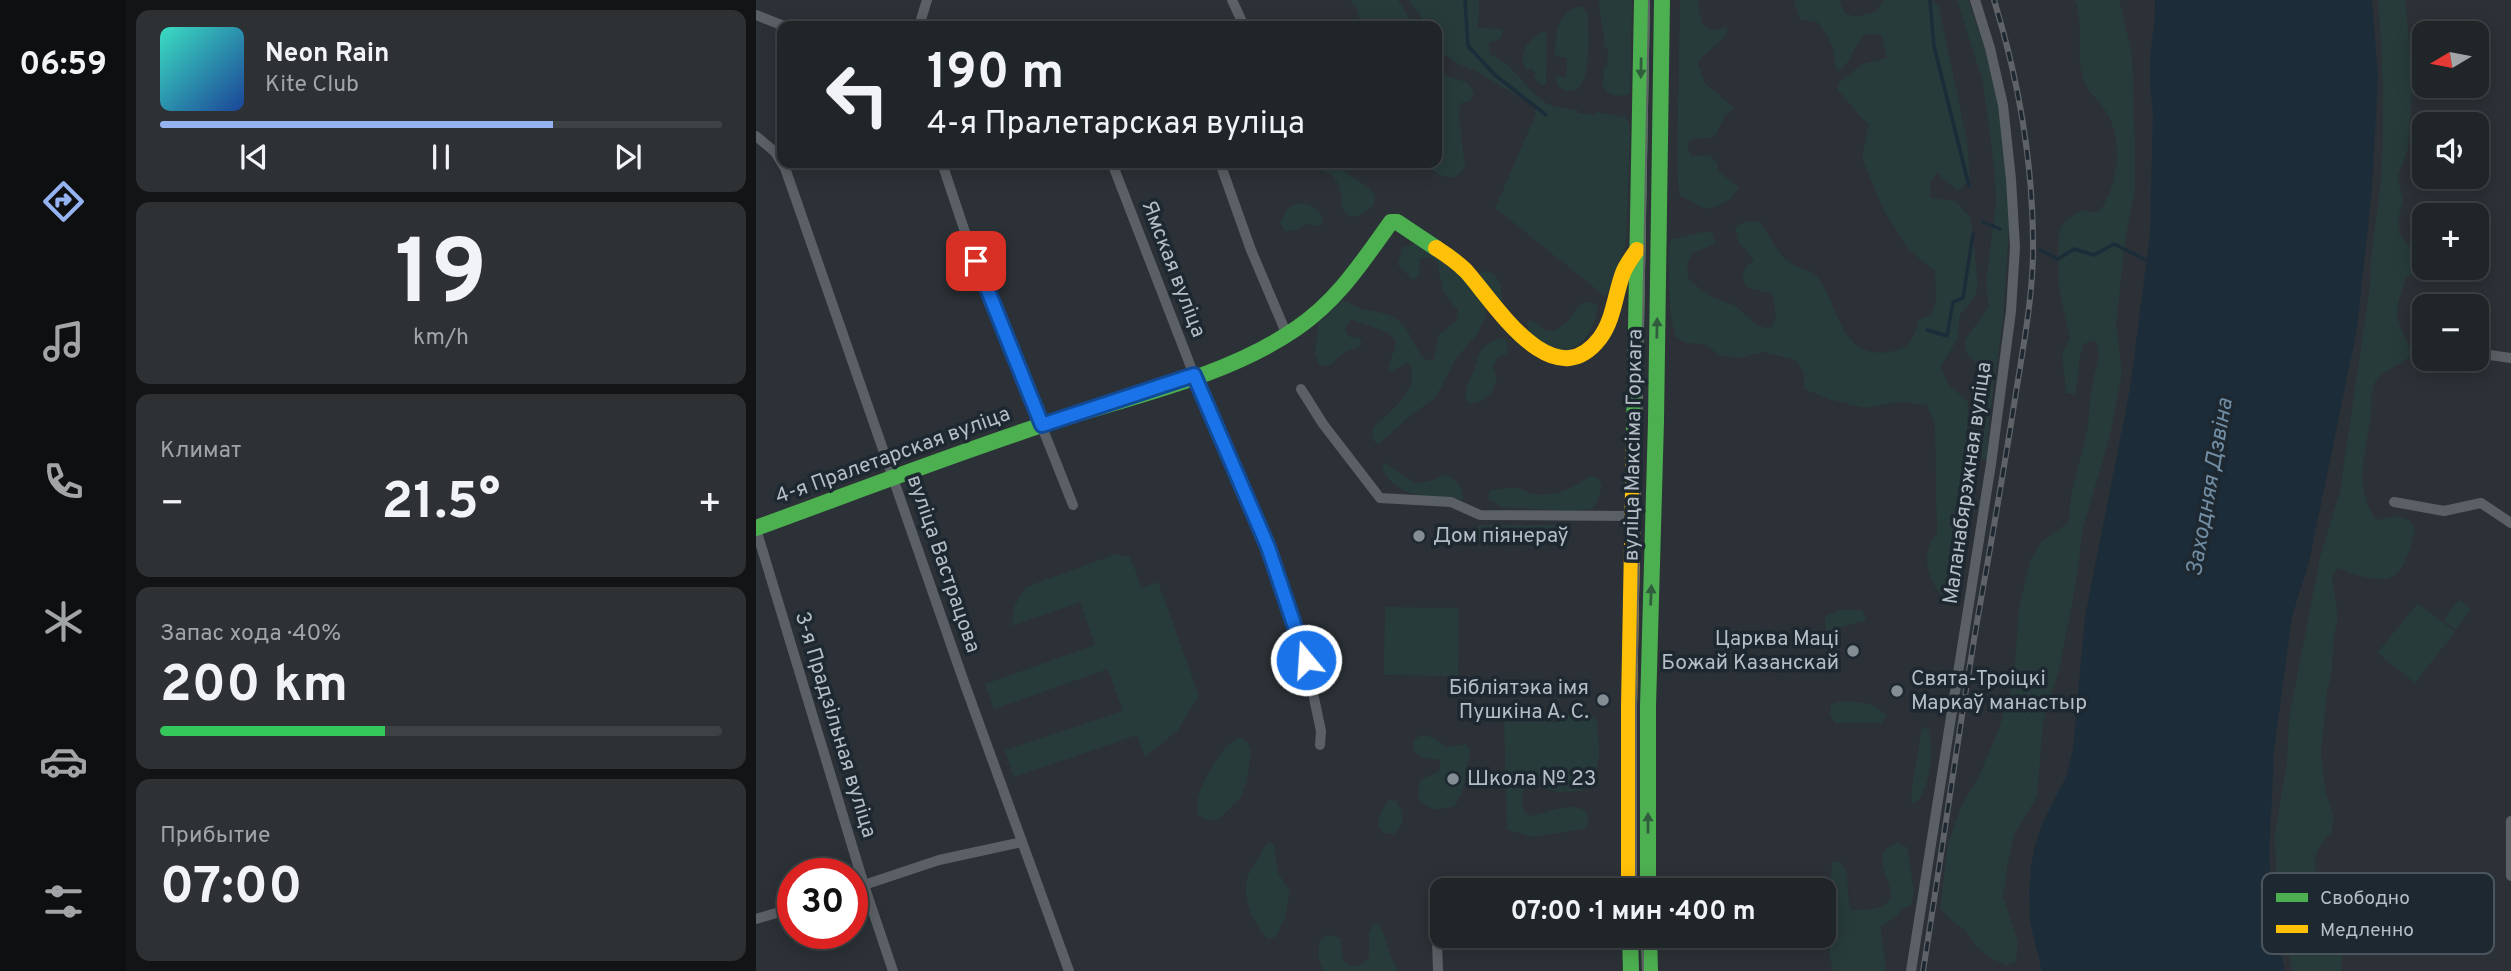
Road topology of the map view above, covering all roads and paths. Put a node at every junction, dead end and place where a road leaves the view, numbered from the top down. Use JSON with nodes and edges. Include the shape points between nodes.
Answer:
{"nodes":[{"id":1,"x":927,"y":0,"type":"edge"},
{"id":2,"x":1232,"y":0,"type":"edge"},
{"id":3,"x":1642,"y":0,"type":"edge"},
{"id":4,"x":1662,"y":0,"type":"edge"},
{"id":5,"x":1975,"y":0,"type":"edge"},
{"id":6,"x":756,"y":15,"type":"edge"},
{"id":7,"x":921,"y":21,"type":"edge"},
{"id":8,"x":1242,"y":21,"type":"edge"},
{"id":9,"x":777,"y":23,"type":"edge"},
{"id":10,"x":1640,"y":109,"type":"junction"},
{"id":11,"x":1661,"y":109,"type":"junction"},
{"id":12,"x":757,"y":136,"type":"edge"},
{"id":13,"x":777,"y":155,"type":"edge"},
{"id":14,"x":785,"y":168,"type":"edge"},
{"id":15,"x":944,"y":168,"type":"edge"},
{"id":16,"x":1114,"y":168,"type":"edge"},
{"id":17,"x":1222,"y":168,"type":"edge"},
{"id":18,"x":1637,"y":218,"type":"junction"},
{"id":19,"x":1658,"y":218,"type":"junction"},
{"id":20,"x":1637,"y":250,"type":"junction"},
{"id":21,"x":1658,"y":251,"type":"junction"},
{"id":22,"x":1287,"y":335,"type":"junction"},
{"id":23,"x":2489,"y":355,"type":"edge"},
{"id":24,"x":2511,"y":358,"type":"edge"},
{"id":25,"x":1636,"y":364,"type":"junction"},
{"id":26,"x":1657,"y":365,"type":"junction"},
{"id":27,"x":1194,"y":375,"type":"junction"},
{"id":28,"x":1301,"y":389,"type":"dead end"},
{"id":29,"x":1042,"y":425,"type":"junction"},
{"id":30,"x":894,"y":479,"type":"junction"},
{"id":31,"x":2394,"y":502,"type":"dead end"},
{"id":32,"x":1073,"y":505,"type":"dead end"},
{"id":33,"x":1633,"y":516,"type":"junction"},
{"id":34,"x":2511,"y":523,"type":"edge"},
{"id":35,"x":756,"y":528,"type":"edge"},
{"id":36,"x":1629,"y":706,"type":"junction"},
{"id":37,"x":1648,"y":706,"type":"junction"},
{"id":38,"x":1320,"y":745,"type":"dead end"},
{"id":39,"x":2511,"y":821,"type":"edge"},
{"id":40,"x":1022,"y":842,"type":"junction"},
{"id":41,"x":856,"y":858,"type":"edge"},
{"id":42,"x":2511,"y":876,"type":"edge"},
{"id":43,"x":1629,"y":878,"type":"edge"},
{"id":44,"x":1648,"y":878,"type":"edge"},
{"id":45,"x":868,"y":885,"type":"edge"},
{"id":46,"x":868,"y":898,"type":"edge"},
{"id":47,"x":777,"y":913,"type":"edge"},
{"id":48,"x":756,"y":919,"type":"edge"},
{"id":49,"x":1438,"y":948,"type":"edge"},
{"id":50,"x":1630,"y":948,"type":"edge"},
{"id":51,"x":1649,"y":948,"type":"edge"},
{"id":52,"x":893,"y":971,"type":"edge"},
{"id":53,"x":1069,"y":971,"type":"edge"},
{"id":54,"x":1438,"y":971,"type":"edge"},
{"id":55,"x":1631,"y":971,"type":"edge"},
{"id":56,"x":1650,"y":971,"type":"edge"},
{"id":57,"x":1911,"y":971,"type":"edge"}],
"edges":[{"from":1,"to":7,"type":"street"},
{"from":2,"to":8,"type":"street"},
{"from":3,"to":10,"type":"main road","name":"вуліца Максіма Горкага","one_way":true},
{"from":4,"to":11,"type":"main road","name":"вуліца Максіма Горкага"},
{"from":5,"to":57,"type":"street","name":"Маланабярэжная вуліца","via":[[2003,105],[2015,247],[2011,311],[1992,464]]},
{"from":6,"to":9,"type":"street"},
{"from":10,"to":11,"type":"street"},
{"from":10,"to":18,"type":"main road","name":"вуліца Максіма Горкага"},
{"from":11,"to":19,"type":"main road","name":"вуліца Максіма Горкага"},
{"from":12,"to":13,"type":"street","name":"вуліца Вастрацова"},
{"from":14,"to":30,"type":"street","name":"вуліца Вастрацова"},
{"from":15,"to":29,"type":"street"},
{"from":16,"to":27,"type":"street","name":"Ямская вуліца"},
{"from":17,"to":22,"type":"street"},
{"from":18,"to":19,"type":"street"},
{"from":18,"to":20,"type":"main road","name":"вуліца Максіма Горкага"},
{"from":19,"to":21,"type":"main road","name":"вуліца Максіма Горкага"},
{"from":20,"to":21,"type":"main road"},
{"from":20,"to":22,"type":"main road","name":"4-я Пралетарская вуліца","via":[[1624,272],[1600,340],[1586,353],[1559,359],[1547,356],[1502,318],[1462,267],[1397,222],[1391,222],[1353,278],[1323,310]]},
{"from":20,"to":25,"type":"main road","name":"вуліца Максіма Горкага"},
{"from":26,"to":21,"type":"main road","name":"вуліца Максіма Горкага","one_way":true},
{"from":22,"to":27,"type":"main road","name":"4-я Пралетарская вуліца"},
{"from":23,"to":24,"type":"street"},
{"from":25,"to":26,"type":"street"},
{"from":25,"to":33,"type":"main road","name":"вуліца Максіма Горкага"},
{"from":37,"to":26,"type":"main road","name":"вуліца Максіма Горкага","one_way":true},
{"from":27,"to":29,"type":"main road","name":"4-я Пралетарская вуліца"},
{"from":27,"to":38,"type":"street","name":"Ямская вуліца","via":[[1280,582],[1306,660]]},
{"from":28,"to":33,"type":"street","via":[[1380,498],[1451,502],[1480,515]]},
{"from":29,"to":30,"type":"main road","name":"4-я Пралетарская вуліца"},
{"from":29,"to":32,"type":"street"},
{"from":30,"to":35,"type":"main road","name":"4-я Пралетарская вуліца"},
{"from":30,"to":40,"type":"street","name":"вуліца Вастрацова"},
{"from":31,"to":34,"type":"street","via":[[2444,511],[2481,503]]},
{"from":33,"to":36,"type":"main road","name":"вуліца Максіма Горкага"},
{"from":35,"to":41,"type":"street","name":"3-я Прадзільная вуліца"},
{"from":36,"to":37,"type":"street"},
{"from":36,"to":43,"type":"main road","name":"вуліца Максіма Горкага"},
{"from":44,"to":37,"type":"main road","name":"вуліца Максіма Горкага","one_way":true},
{"from":39,"to":42,"type":"street"},
{"from":40,"to":45,"type":"street","via":[[939,860]]},
{"from":40,"to":53,"type":"street","name":"вуліца Вастрацова"},
{"from":46,"to":52,"type":"street","name":"3-я Прадзільная вуліца"},
{"from":47,"to":48,"type":"street"},
{"from":49,"to":54,"type":"street"},
{"from":50,"to":55,"type":"main road"},
{"from":51,"to":56,"type":"main road"}]}
